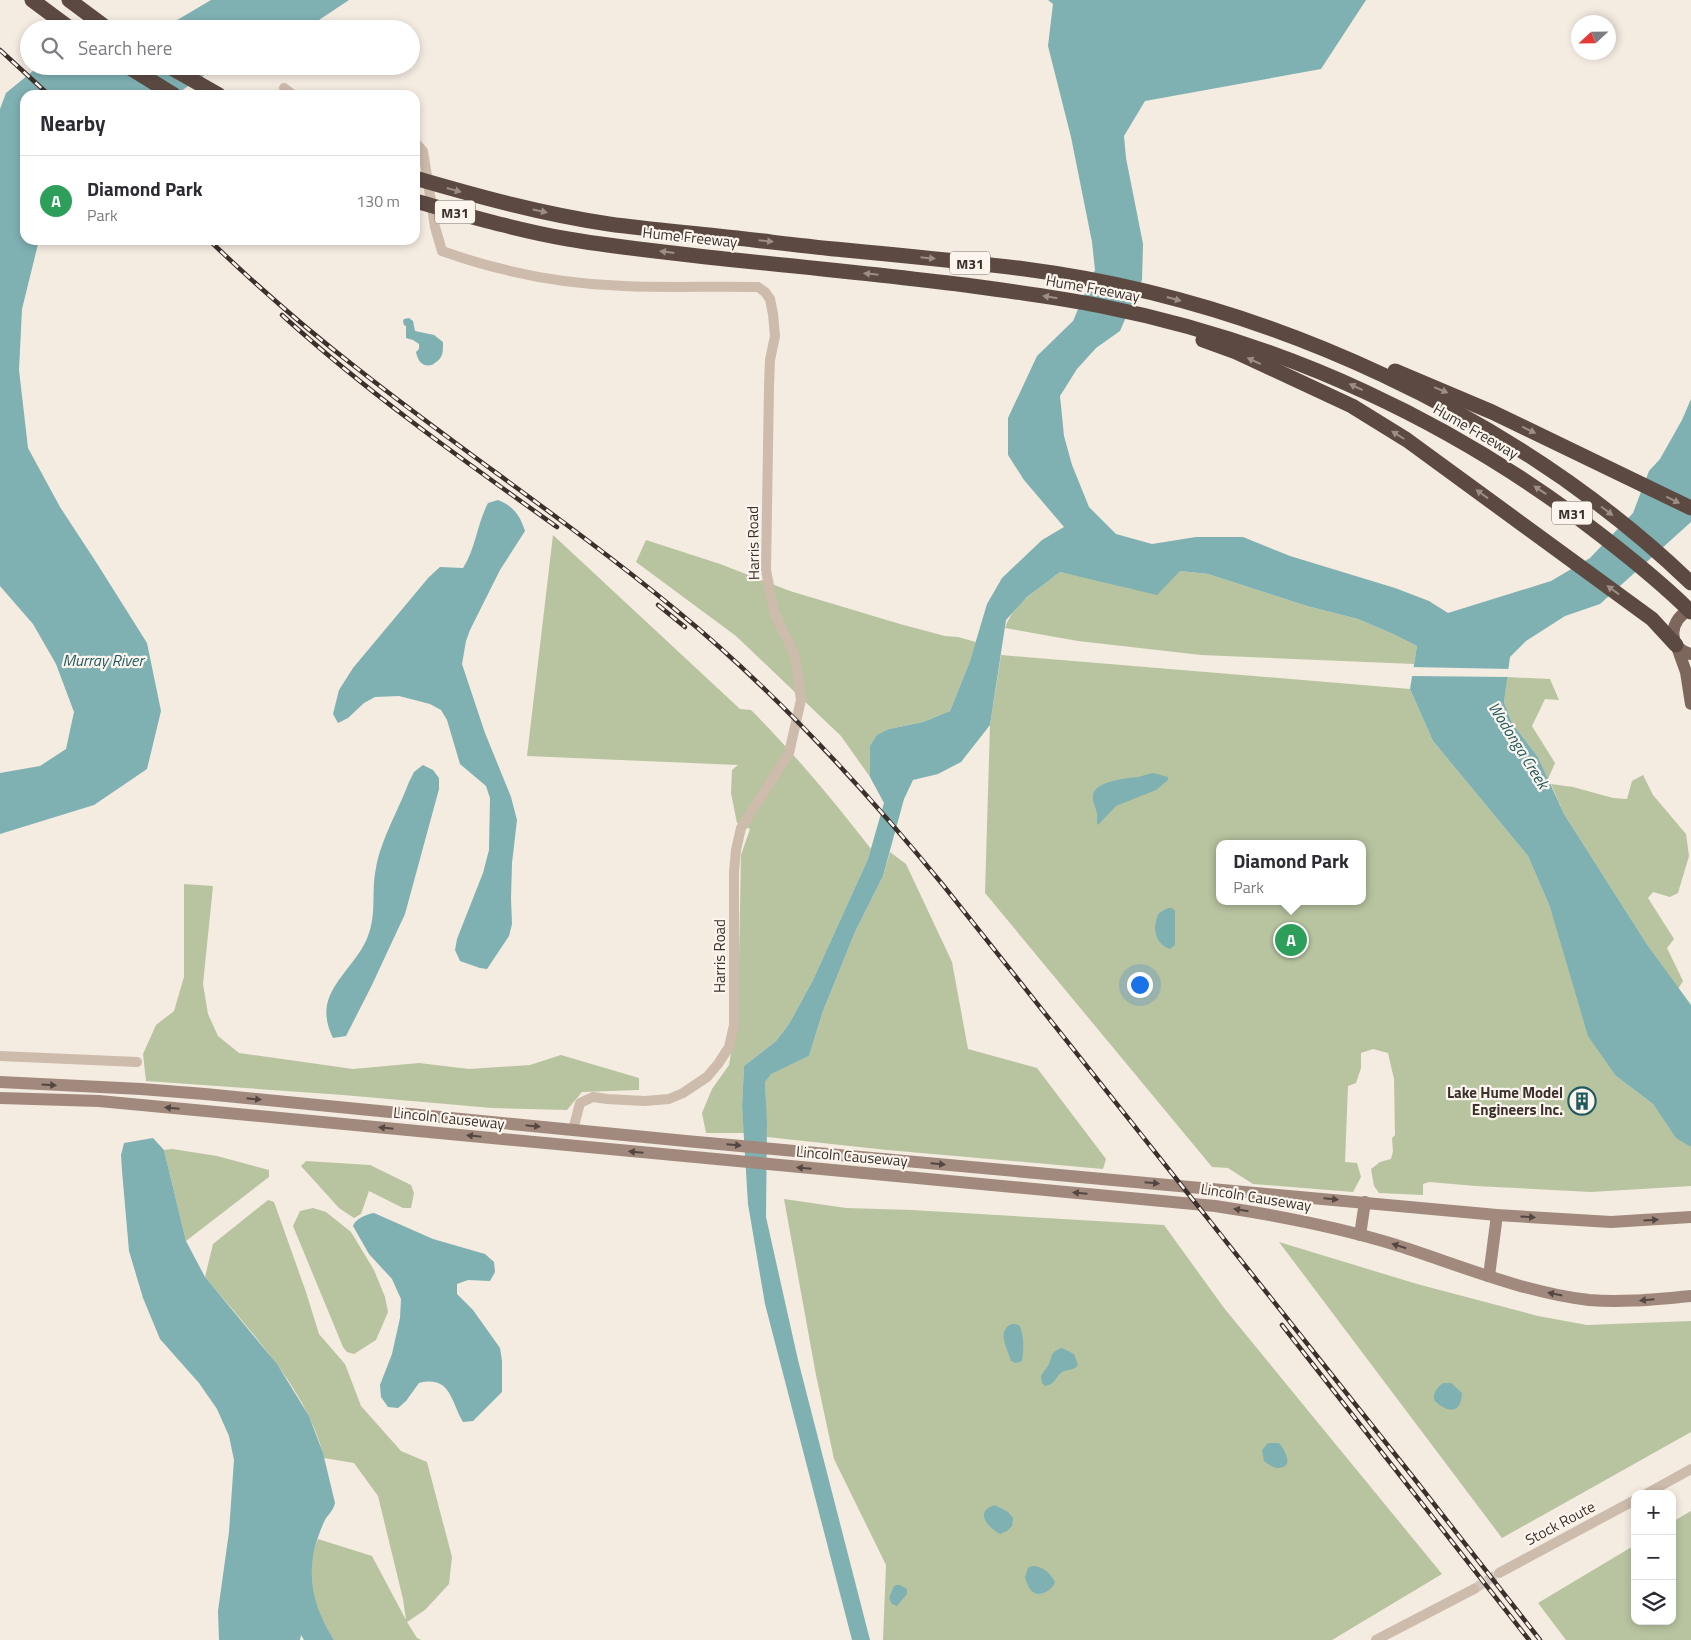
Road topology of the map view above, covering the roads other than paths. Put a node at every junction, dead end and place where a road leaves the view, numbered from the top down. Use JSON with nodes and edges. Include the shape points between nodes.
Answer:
{"nodes":[{"id":1,"x":32,"y":0,"type":"edge"},
{"id":2,"x":69,"y":0,"type":"edge"},
{"id":3,"x":59,"y":20,"type":"edge"},
{"id":4,"x":96,"y":20,"type":"edge"},
{"id":5,"x":142,"y":75,"type":"edge"},
{"id":6,"x":184,"y":75,"type":"edge"},
{"id":7,"x":166,"y":90,"type":"edge"},
{"id":8,"x":210,"y":90,"type":"edge"},
{"id":9,"x":420,"y":148,"type":"edge"},
{"id":10,"x":420,"y":179,"type":"edge"},
{"id":11,"x":420,"y":202,"type":"edge"},
{"id":12,"x":1211,"y":337,"type":"junction"},
{"id":13,"x":1313,"y":344,"type":"junction"},
{"id":14,"x":1691,"y":508,"type":"edge"},
{"id":15,"x":1688,"y":579,"type":"edge"},
{"id":16,"x":1691,"y":611,"type":"edge"},
{"id":17,"x":1676,"y":646,"type":"junction"},
{"id":18,"x":1691,"y":654,"type":"edge"},
{"id":19,"x":1691,"y":704,"type":"edge"},
{"id":20,"x":0,"y":1056,"type":"edge"},
{"id":21,"x":137,"y":1062,"type":"dead end"},
{"id":22,"x":0,"y":1082,"type":"edge"},
{"id":23,"x":0,"y":1098,"type":"edge"},
{"id":24,"x":573,"y":1130,"type":"junction"},
{"id":25,"x":571,"y":1146,"type":"junction"},
{"id":26,"x":1365,"y":1202,"type":"junction"},
{"id":27,"x":1497,"y":1215,"type":"junction"},
{"id":28,"x":1691,"y":1217,"type":"edge"},
{"id":29,"x":1360,"y":1234,"type":"junction"},
{"id":30,"x":1489,"y":1276,"type":"junction"},
{"id":31,"x":1691,"y":1296,"type":"edge"},
{"id":32,"x":1691,"y":1469,"type":"edge"},
{"id":33,"x":1653,"y":1490,"type":"edge"},
{"id":34,"x":1631,"y":1502,"type":"edge"},
{"id":35,"x":1499,"y":1573,"type":"tunnel mouth"},
{"id":36,"x":1474,"y":1590,"type":"tunnel mouth"},
{"id":37,"x":1376,"y":1640,"type":"edge"}],
"edges":[{"from":1,"to":3,"type":"highway"},
{"from":2,"to":4,"type":"highway"},
{"from":5,"to":7,"type":"highway"},
{"from":6,"to":8,"type":"highway"},
{"from":9,"to":24,"type":"street","name":"Harris Road","via":[[442,251],[490,267],[555,280],[624,286],[758,287],[770,299],[773,314],[775,336],[770,360],[766,570],[774,612],[795,656],[801,700],[789,753],[742,828],[736,850],[734,1025],[729,1048],[707,1077],[669,1099],[644,1101],[593,1097],[580,1103]]},
{"from":10,"to":13,"type":"highway","name":"Hume Freeway","number":"M31","one_way":true,"via":[[492,201],[609,224],[1027,269],[1104,282],[1220,312]]},
{"from":12,"to":11,"type":"highway","name":"Hume Freeway","number":"M31","one_way":true,"via":[[1098,305],[929,281],[626,248],[495,224]]},
{"from":16,"to":12,"type":"highway","name":"Hume Freeway","number":"M31","one_way":true,"via":[[1636,563],[1549,496],[1462,441],[1351,384],[1299,363]]},
{"from":17,"to":12,"type":"highway","one_way":true,"via":[[1652,619],[1439,462],[1352,406]]},
{"from":13,"to":14,"type":"highway","one_way":true,"via":[[1368,360],[1460,397]]},
{"from":13,"to":15,"type":"highway","name":"Hume Freeway","number":"M31","one_way":true,"via":[[1438,402],[1479,425],[1606,511]]},
{"from":16,"to":17,"type":"main road","via":[[1681,615],[1676,623],[1673,632]]},
{"from":17,"to":18,"type":"main road"},
{"from":17,"to":19,"type":"main road","via":[[1685,667]]},
{"from":20,"to":21,"type":"street"},
{"from":22,"to":24,"type":"main road","name":"Lincoln Causeway","one_way":true,"via":[[205,1094]]},
{"from":25,"to":23,"type":"main road","name":"Lincoln Causeway","one_way":true,"via":[[99,1101]]},
{"from":24,"to":25,"type":"main road"},
{"from":24,"to":26,"type":"main road","name":"Lincoln Causeway","one_way":true},
{"from":29,"to":25,"type":"main road","name":"Lincoln Causeway","one_way":true,"via":[[1287,1217],[1215,1206]]},
{"from":26,"to":27,"type":"main road","name":"Lincoln Causeway"},
{"from":26,"to":29,"type":"main road"},
{"from":27,"to":28,"type":"main road","name":"Lincoln Causeway","one_way":true,"via":[[1611,1222]]},
{"from":27,"to":30,"type":"main road"},
{"from":30,"to":29,"type":"main road","name":"Lincoln Causeway","one_way":true},
{"from":31,"to":30,"type":"main road","name":"Lincoln Causeway","one_way":true,"via":[[1624,1302],[1589,1300],[1552,1294]]},
{"from":32,"to":33,"type":"street"},
{"from":34,"to":35,"type":"street","name":"Stock Route"},
{"from":36,"to":37,"type":"street"}]}
